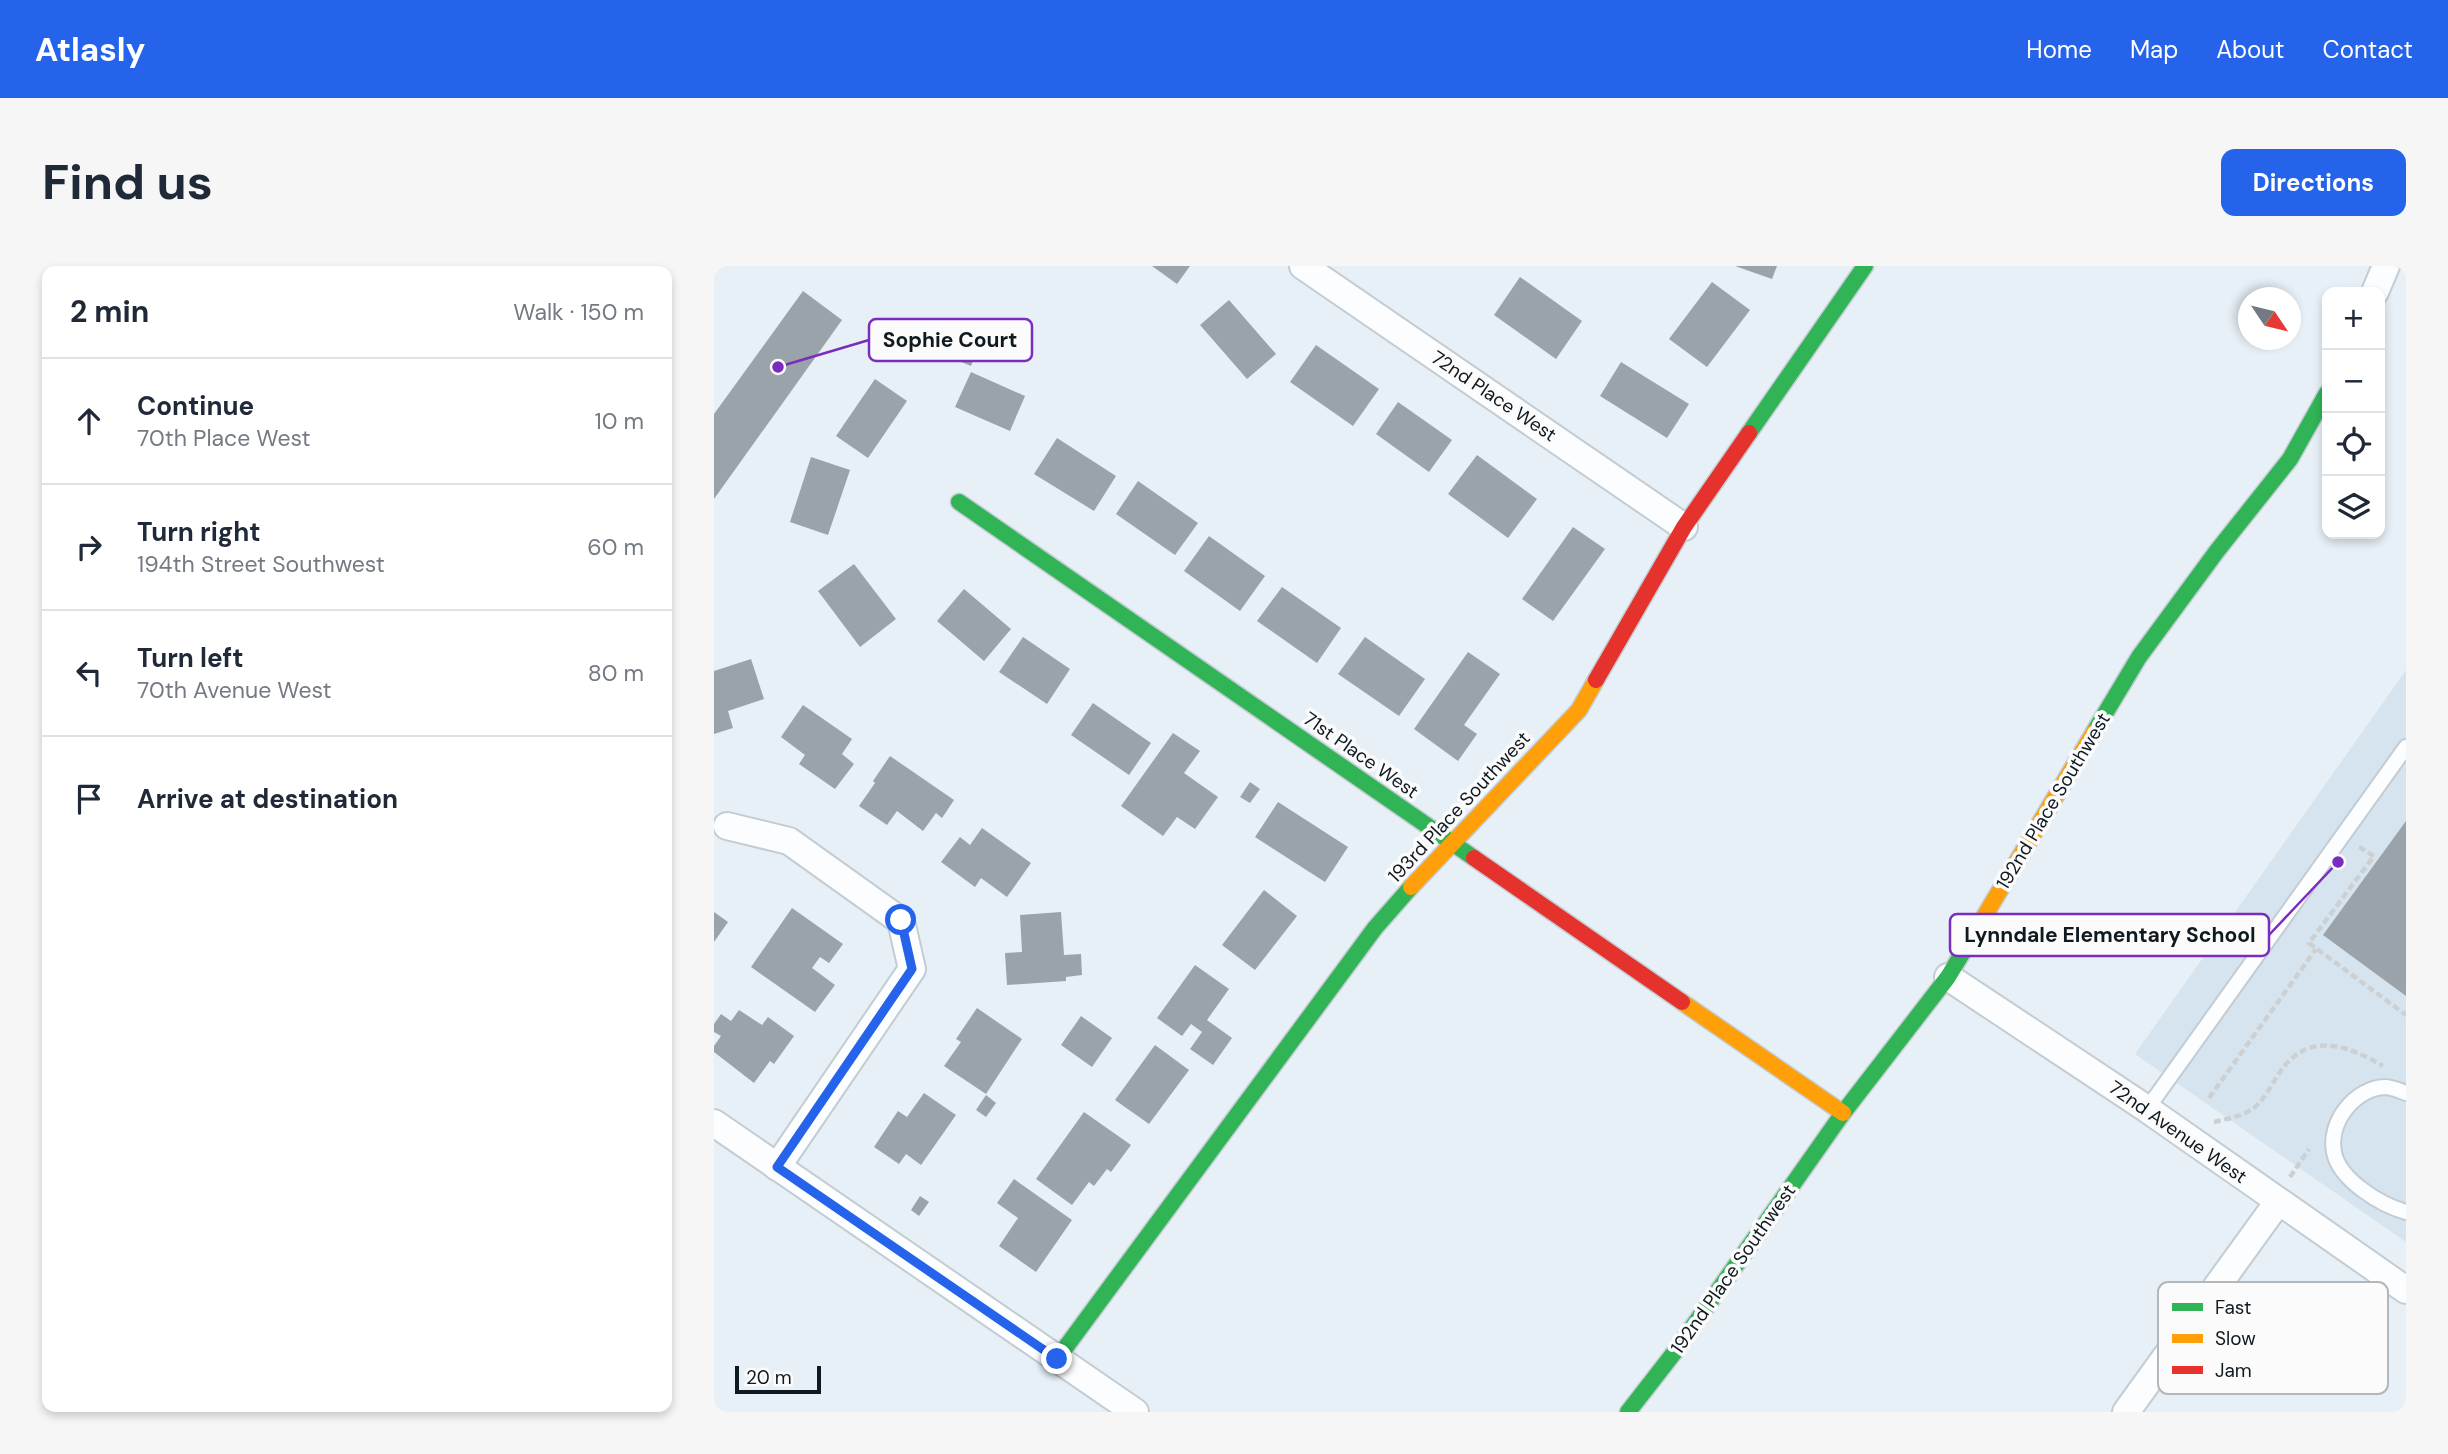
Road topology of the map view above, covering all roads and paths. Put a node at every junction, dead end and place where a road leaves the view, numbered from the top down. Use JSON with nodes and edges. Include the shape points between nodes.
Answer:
{"nodes":[{"id":1,"x":1303,"y":266,"type":"edge"},
{"id":2,"x":1865,"y":266,"type":"edge"},
{"id":3,"x":2386,"y":266,"type":"edge"},
{"id":4,"x":2377,"y":287,"type":"edge"},
{"id":5,"x":2322,"y":402,"type":"edge"},
{"id":6,"x":959,"y":502,"type":"dead end"},
{"id":7,"x":1684,"y":527,"type":"junction"},
{"id":8,"x":2406,"y":747,"type":"edge"},
{"id":9,"x":727,"y":826,"type":"dead end"},
{"id":10,"x":2368,"y":837,"type":"dead end"},
{"id":11,"x":1452,"y":842,"type":"junction"},
{"id":12,"x":2316,"y":949,"type":"junction"},
{"id":13,"x":1948,"y":977,"type":"junction"},
{"id":14,"x":2406,"y":1015,"type":"edge"},
{"id":15,"x":2390,"y":1070,"type":"dead end"},
{"id":16,"x":2406,"y":1093,"type":"edge"},
{"id":17,"x":2209,"y":1097,"type":"dead end"},
{"id":18,"x":2147,"y":1109,"type":"junction"},
{"id":19,"x":1843,"y":1113,"type":"junction"},
{"id":20,"x":714,"y":1123,"type":"edge"},
{"id":21,"x":2211,"y":1123,"type":"dead end"},
{"id":22,"x":2309,"y":1149,"type":"dead end"},
{"id":23,"x":777,"y":1167,"type":"junction"},
{"id":24,"x":2290,"y":1177,"type":"dead end"},
{"id":25,"x":2278,"y":1202,"type":"junction"},
{"id":26,"x":2406,"y":1212,"type":"edge"},
{"id":27,"x":2220,"y":1282,"type":"edge"},
{"id":28,"x":2406,"y":1290,"type":"edge"},
{"id":29,"x":1057,"y":1359,"type":"junction"},
{"id":30,"x":2158,"y":1368,"type":"edge"},
{"id":31,"x":1135,"y":1412,"type":"edge"},
{"id":32,"x":1628,"y":1412,"type":"edge"},
{"id":33,"x":2126,"y":1412,"type":"edge"}],
"edges":[{"from":1,"to":7,"type":"street","name":"72nd Place West"},
{"from":2,"to":7,"type":"street","name":"193rd Place Southwest"},
{"from":3,"to":4,"type":"street"},
{"from":5,"to":13,"type":"street","name":"192nd Place Southwest","via":[[2290,459],[2139,657]]},
{"from":6,"to":11,"type":"street","name":"71st Place West"},
{"from":7,"to":11,"type":"street","name":"193rd Place Southwest","via":[[1579,709]]},
{"from":8,"to":18,"type":"lane"},
{"from":9,"to":23,"type":"street","via":[[789,841],[901,920],[912,969]]},
{"from":10,"to":12,"type":"path","via":[[2361,848],[2374,856],[2309,943]]},
{"from":11,"to":19,"type":"street","name":"71st Place West"},
{"from":11,"to":29,"type":"street","name":"193rd Place Southwest","via":[[1375,928]]},
{"from":12,"to":14,"type":"path"},
{"from":12,"to":17,"type":"path"},
{"from":13,"to":18,"type":"street","name":"72nd Avenue West"},
{"from":13,"to":19,"type":"street","name":"192nd Place Southwest"},
{"from":15,"to":21,"type":"path","via":[[2338,1045],[2313,1046],[2291,1059],[2255,1107]]},
{"from":16,"to":26,"type":"lane","via":[[2388,1087],[2355,1100],[2342,1113],[2334,1152],[2340,1167],[2360,1188]]},
{"from":18,"to":25,"type":"street","name":"72nd Avenue West"},
{"from":19,"to":32,"type":"street","name":"192nd Place Southwest"},
{"from":20,"to":23,"type":"street"},
{"from":22,"to":24,"type":"path"},
{"from":23,"to":29,"type":"street"},
{"from":25,"to":27,"type":"street"},
{"from":25,"to":28,"type":"street","name":"72nd Avenue West"},
{"from":29,"to":31,"type":"street"},
{"from":30,"to":33,"type":"street"}]}
